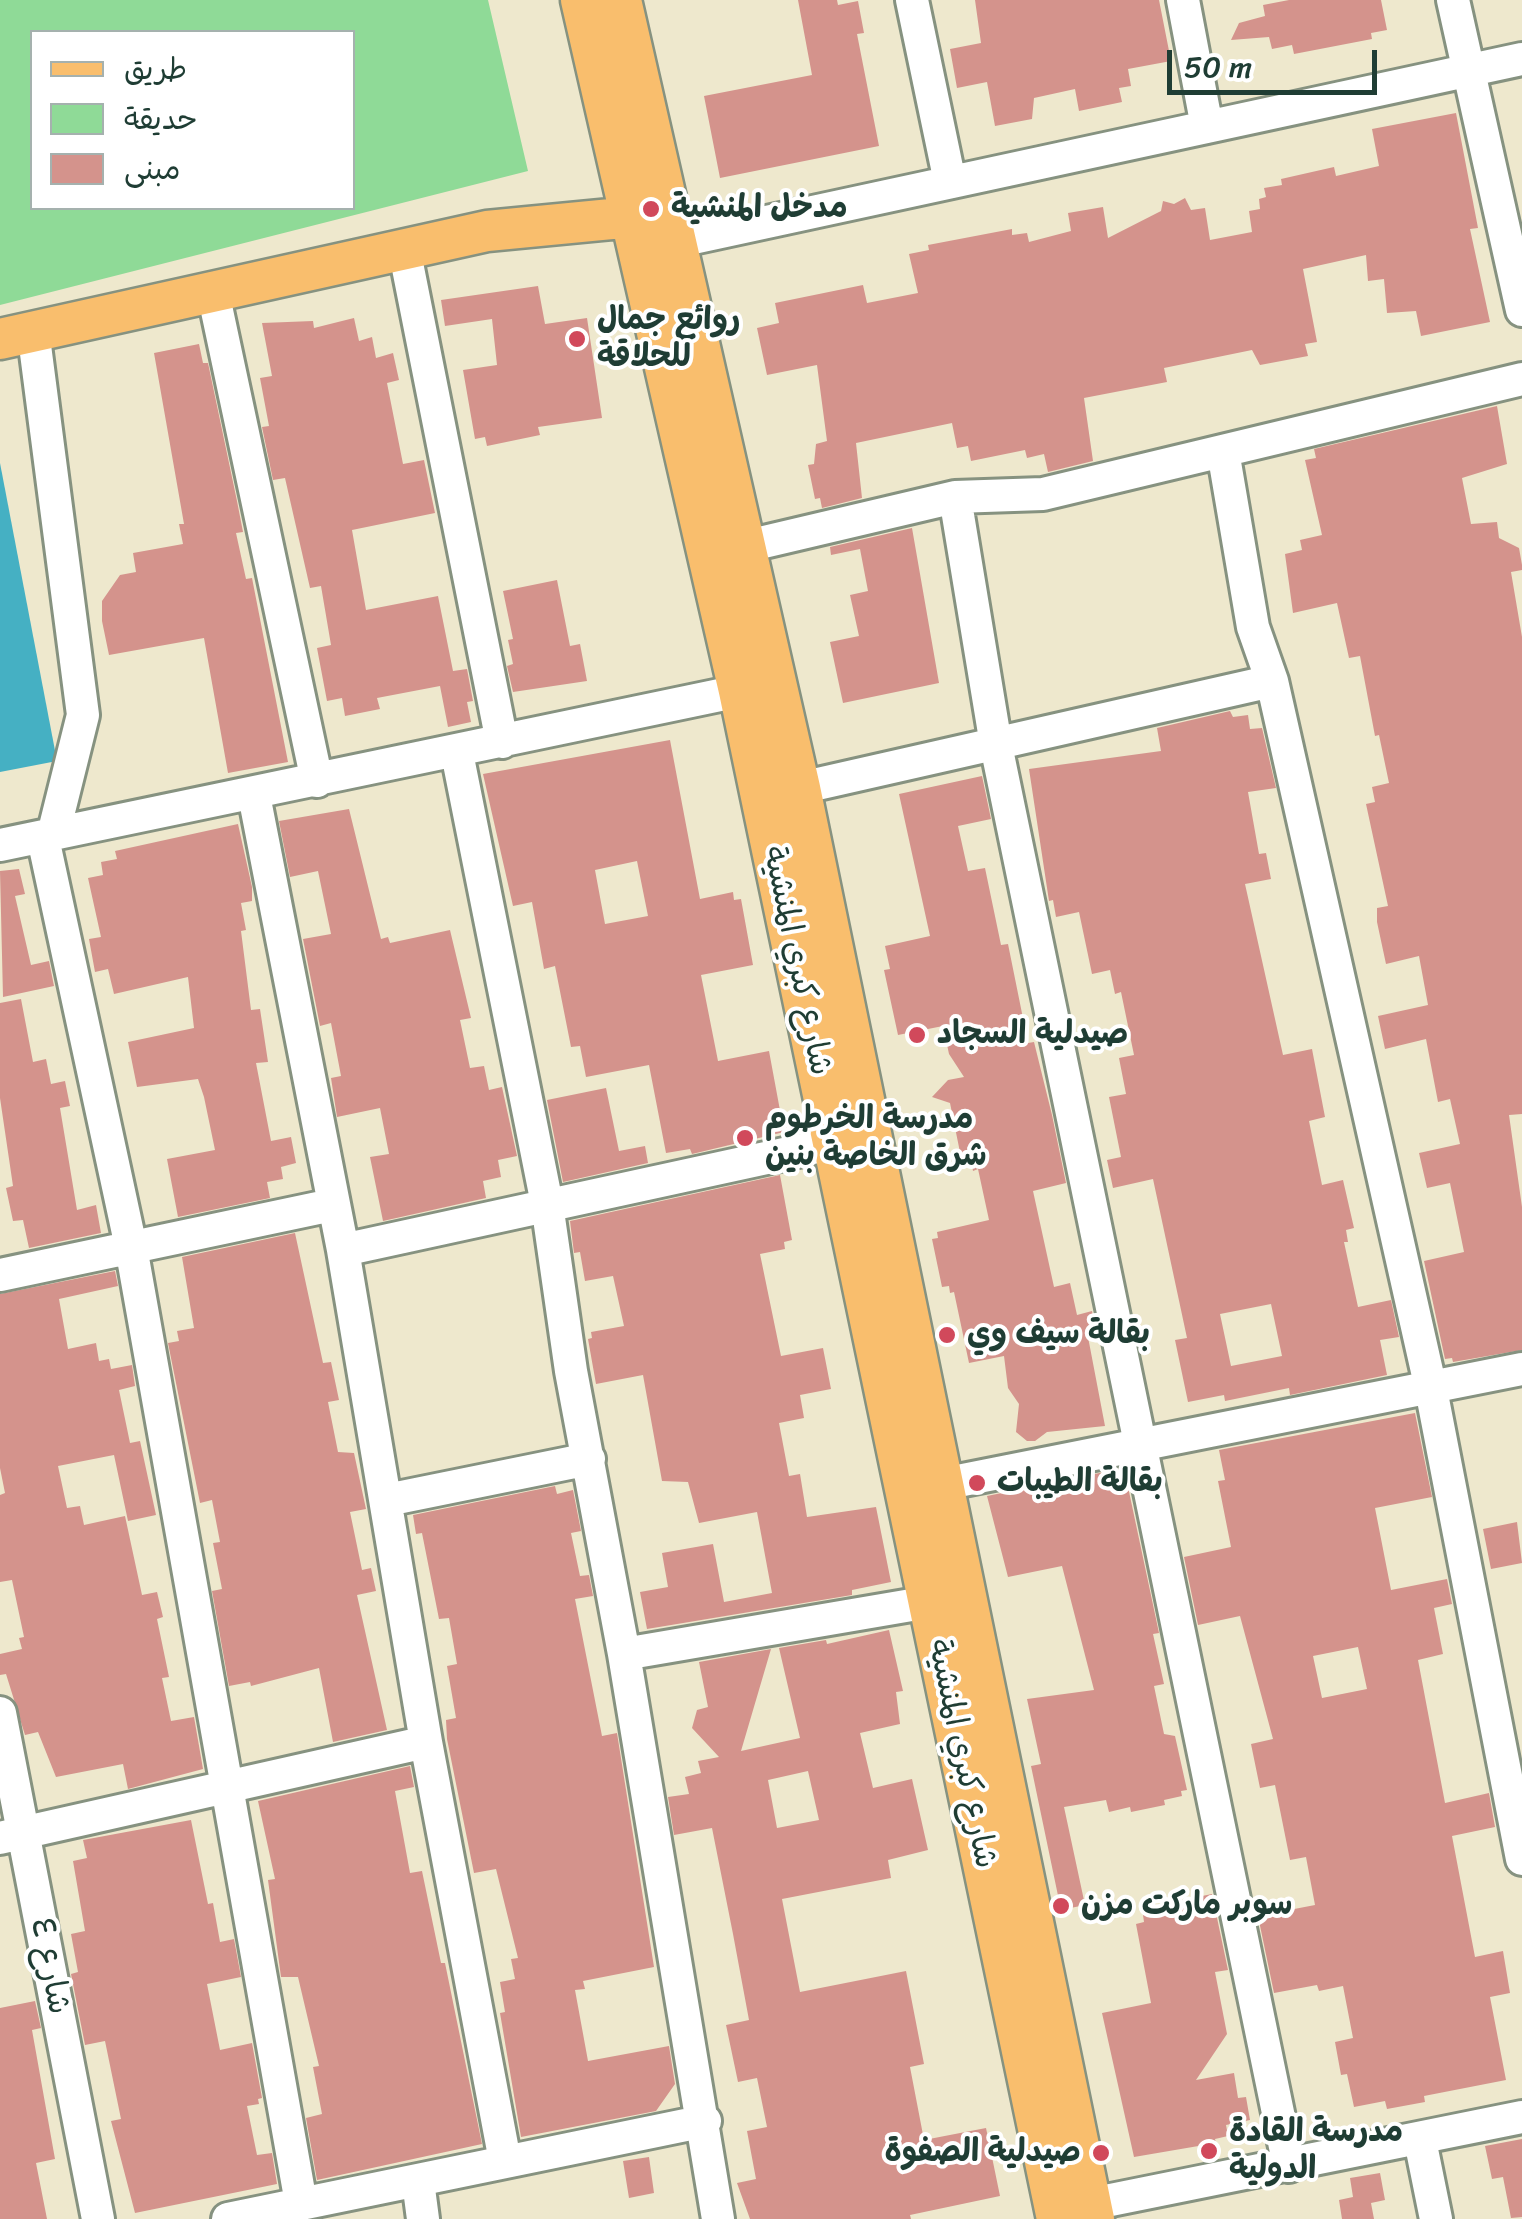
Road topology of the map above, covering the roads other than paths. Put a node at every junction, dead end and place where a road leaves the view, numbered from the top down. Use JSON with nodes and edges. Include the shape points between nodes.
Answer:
{"nodes":[{"id":1,"x":581,"y":0,"type":"edge"},
{"id":2,"x":622,"y":0,"type":"edge"},
{"id":3,"x":912,"y":0,"type":"edge"},
{"id":4,"x":1184,"y":0,"type":"edge"},
{"id":5,"x":1453,"y":0,"type":"edge"},
{"id":6,"x":1522,"y":59,"type":"edge"},
{"id":7,"x":1470,"y":70,"type":"junction"},
{"id":8,"x":1207,"y":126,"type":"junction"},
{"id":9,"x":950,"y":182,"type":"junction"},
{"id":10,"x":675,"y":226,"type":"junction"},
{"id":11,"x":633,"y":234,"type":"junction"},
{"id":12,"x":404,"y":248,"type":"junction"},
{"id":13,"x":213,"y":292,"type":"junction"},
{"id":14,"x":1522,"y":310,"type":"edge"},
{"id":15,"x":16,"y":335,"type":"edge"},
{"id":16,"x":1522,"y":379,"type":"edge"},
{"id":17,"x":1223,"y":452,"type":"junction"},
{"id":18,"x":954,"y":497,"type":"junction"},
{"id":19,"x":747,"y":546,"type":"junction"},
{"id":20,"x":1272,"y":681,"type":"junction"},
{"id":21,"x":739,"y":692,"type":"junction"},
{"id":22,"x":502,"y":742,"type":"junction"},
{"id":23,"x":996,"y":745,"type":"junction"},
{"id":24,"x":457,"y":754,"type":"junction"},
{"id":25,"x":317,"y":781,"type":"junction"},
{"id":26,"x":800,"y":788,"type":"junction"},
{"id":27,"x":254,"y":795,"type":"junction"},
{"id":28,"x":48,"y":837,"type":"junction"},
{"id":29,"x":0,"y":845,"type":"edge"},
{"id":30,"x":835,"y":1143,"type":"junction"},
{"id":31,"x":547,"y":1204,"type":"junction"},
{"id":32,"x":332,"y":1205,"type":"junction"},
{"id":33,"x":131,"y":1247,"type":"junction"},
{"id":34,"x":343,"y":1250,"type":"junction"},
{"id":35,"x":0,"y":1275,"type":"edge"},
{"id":36,"x":1522,"y":1369,"type":"edge"},
{"id":37,"x":1431,"y":1389,"type":"junction"},
{"id":38,"x":1140,"y":1444,"type":"junction"},
{"id":39,"x":589,"y":1459,"type":"junction"},
{"id":40,"x":943,"y":1484,"type":"junction"},
{"id":41,"x":387,"y":1500,"type":"junction"},
{"id":42,"x":929,"y":1602,"type":"junction"},
{"id":43,"x":624,"y":1654,"type":"junction"},
{"id":44,"x":0,"y":1713,"type":"edge"},
{"id":45,"x":426,"y":1742,"type":"junction"},
{"id":46,"x":228,"y":1784,"type":"junction"},
{"id":47,"x":11,"y":1836,"type":"edge"},
{"id":48,"x":1522,"y":1859,"type":"edge"},
{"id":49,"x":1522,"y":2118,"type":"edge"},
{"id":50,"x":705,"y":2121,"type":"junction"},
{"id":51,"x":1420,"y":2140,"type":"junction"},
{"id":52,"x":505,"y":2161,"type":"junction"},
{"id":53,"x":1289,"y":2166,"type":"junction"},
{"id":54,"x":418,"y":2180,"type":"junction"},
{"id":55,"x":302,"y":2203,"type":"junction"},
{"id":56,"x":1081,"y":2214,"type":"edge"},
{"id":57,"x":98,"y":2219,"type":"edge"},
{"id":58,"x":228,"y":2219,"type":"edge"},
{"id":59,"x":423,"y":2219,"type":"edge"},
{"id":60,"x":718,"y":2219,"type":"edge"},
{"id":61,"x":1436,"y":2219,"type":"edge"}],
"edges":[{"from":1,"to":11,"type":"main road","name":"شارع كبري المنشية"},
{"from":2,"to":10,"type":"main road","name":"شارع كبري المنشية"},
{"from":3,"to":9,"type":"street"},
{"from":4,"to":8,"type":"street"},
{"from":5,"to":7,"type":"street"},
{"from":6,"to":7,"type":"street"},
{"from":7,"to":8,"type":"street"},
{"from":7,"to":14,"type":"street"},
{"from":8,"to":9,"type":"street"},
{"from":9,"to":10,"type":"street"},
{"from":10,"to":11,"type":"main road"},
{"from":10,"to":19,"type":"main road","name":"شارع كبري المنشية"},
{"from":11,"to":12,"type":"main road","via":[[488,231]]},
{"from":11,"to":21,"type":"main road","name":"شارع كبري المنشية"},
{"from":12,"to":13,"type":"main road"},
{"from":12,"to":22,"type":"street"},
{"from":13,"to":15,"type":"main road"},
{"from":13,"to":25,"type":"street"},
{"from":15,"to":28,"type":"street","via":[[83,715]]},
{"from":16,"to":17,"type":"street"},
{"from":17,"to":18,"type":"street","via":[[1043,494]]},
{"from":17,"to":20,"type":"street","via":[[1253,627]]},
{"from":18,"to":19,"type":"street"},
{"from":18,"to":23,"type":"street"},
{"from":19,"to":26,"type":"main road","name":"شارع كبري المنشية"},
{"from":20,"to":23,"type":"street"},
{"from":20,"to":37,"type":"street"},
{"from":21,"to":22,"type":"street"},
{"from":21,"to":30,"type":"main road","name":"شارع كبري المنشية"},
{"from":22,"to":24,"type":"street"},
{"from":23,"to":26,"type":"street"},
{"from":23,"to":38,"type":"street"},
{"from":24,"to":25,"type":"street"},
{"from":24,"to":31,"type":"street"},
{"from":25,"to":27,"type":"street"},
{"from":26,"to":40,"type":"main road","name":"شارع كبري المنشية"},
{"from":27,"to":28,"type":"street"},
{"from":27,"to":32,"type":"street"},
{"from":28,"to":29,"type":"street"},
{"from":28,"to":33,"type":"street"},
{"from":30,"to":31,"type":"street"},
{"from":30,"to":42,"type":"main road","name":"شارع كبري المنشية"},
{"from":31,"to":34,"type":"street"},
{"from":31,"to":39,"type":"street"},
{"from":32,"to":33,"type":"street"},
{"from":32,"to":34,"type":"street"},
{"from":33,"to":35,"type":"street"},
{"from":33,"to":46,"type":"street"},
{"from":34,"to":41,"type":"street"},
{"from":36,"to":37,"type":"street"},
{"from":37,"to":38,"type":"street"},
{"from":37,"to":48,"type":"street"},
{"from":38,"to":40,"type":"street"},
{"from":38,"to":53,"type":"street"},
{"from":39,"to":41,"type":"street"},
{"from":39,"to":43,"type":"street"},
{"from":40,"to":56,"type":"main road","name":"شارع كبري المنشية"},
{"from":41,"to":45,"type":"street"},
{"from":42,"to":43,"type":"street"},
{"from":42,"to":56,"type":"main road","name":"شارع كبري المنشية"},
{"from":43,"to":50,"type":"street"},
{"from":44,"to":47,"type":"street","name":"شارع ٤"},
{"from":45,"to":46,"type":"street"},
{"from":45,"to":52,"type":"street"},
{"from":46,"to":47,"type":"street"},
{"from":46,"to":55,"type":"street"},
{"from":47,"to":57,"type":"street","name":"شارع ٤"},
{"from":49,"to":51,"type":"street"},
{"from":50,"to":52,"type":"street"},
{"from":50,"to":60,"type":"street"},
{"from":51,"to":53,"type":"street"},
{"from":51,"to":61,"type":"street"},
{"from":52,"to":54,"type":"street"},
{"from":53,"to":56,"type":"street"},
{"from":54,"to":55,"type":"street"},
{"from":54,"to":59,"type":"street"},
{"from":55,"to":58,"type":"street"}]}
